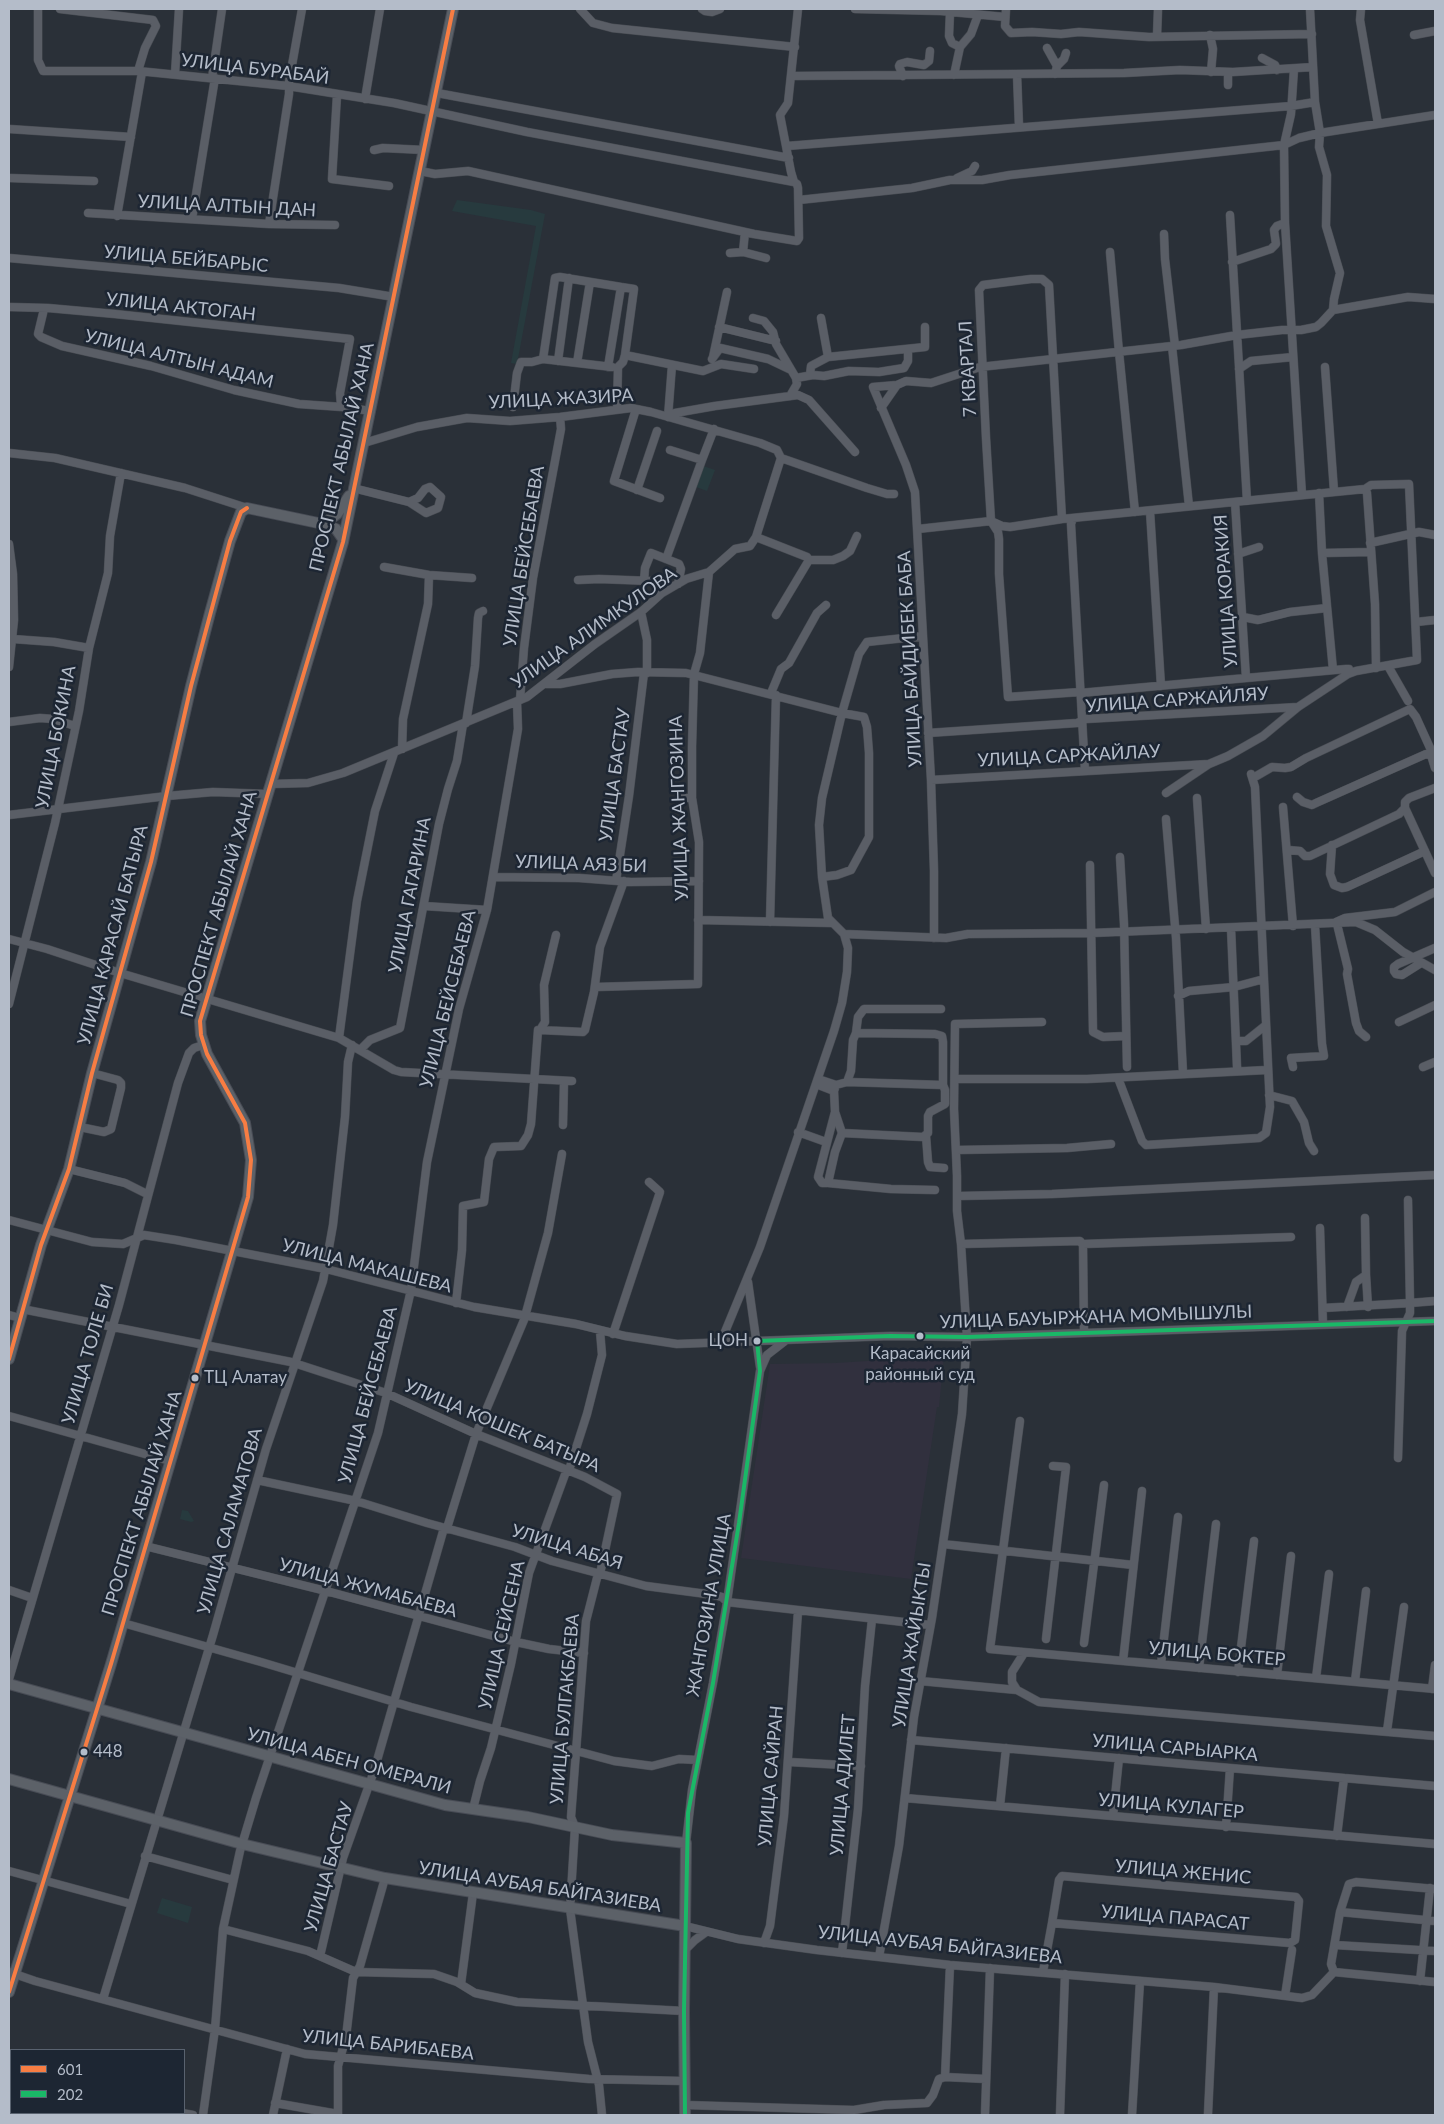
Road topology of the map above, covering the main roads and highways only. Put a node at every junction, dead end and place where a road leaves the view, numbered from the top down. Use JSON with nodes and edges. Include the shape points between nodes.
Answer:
{"nodes":[{"id":1,"x":453,"y":9,"type":"edge"},
{"id":2,"x":354,"y":487,"type":"junction"},
{"id":3,"x":323,"y":524,"type":"junction"},
{"id":4,"x":343,"y":539,"type":"junction"},
{"id":5,"x":9,"y":1359,"type":"edge"},
{"id":6,"x":9,"y":1684,"type":"edge"},
{"id":7,"x":97,"y":1710,"type":"junction"},
{"id":8,"x":9,"y":1779,"type":"edge"},
{"id":9,"x":70,"y":1796,"type":"junction"},
{"id":10,"x":685,"y":1926,"type":"junction"},
{"id":11,"x":12,"y":1973,"type":"edge"},
{"id":12,"x":9,"y":1992,"type":"edge"},
{"id":13,"x":685,"y":2110,"type":"edge"}],
"edges":[{"from":1,"to":2,"type":"main road","name":"ПРОСПЕКТ АБЫЛАЙ ХАНА"},
{"from":2,"to":3,"type":"main road","via":[[340,510]]},
{"from":2,"to":4,"type":"main road","name":"ПРОСПЕКТ АБЫЛАЙ ХАНА"},
{"from":3,"to":4,"type":"main road","via":[[336,529]]},
{"from":3,"to":5,"type":"main road","name":"УЛИЦА КАРАСАЙ БАТЫРА","via":[[247,508],[239,516],[191,686],[167,796],[69,1169],[46,1230]]},
{"from":4,"to":7,"type":"main road","name":"ПРОСПЕКТ АБЫЛАЙ ХАНА","via":[[200,1021],[203,1045],[242,1116],[249,1140],[248,1197]]},
{"from":6,"to":7,"type":"main road","name":"УЛИЦА АБЕН ОМЕРАЛИ"},
{"from":7,"to":9,"type":"main road","name":"ПРОСПЕКТ АБЫЛАЙ ХАНА"},
{"from":7,"to":10,"type":"main road","name":"УЛИЦА АБЕН ОМЕРАЛИ","via":[[445,1805],[528,1817],[632,1838],[686,1843]]},
{"from":8,"to":9,"type":"main road","name":"УЛИЦА АУБАЯ БАЙГАЗИЕВА"},
{"from":9,"to":10,"type":"main road","name":"УЛИЦА АУБАЯ БАЙГАЗИЕВА","via":[[242,1844],[385,1878]]},
{"from":9,"to":11,"type":"main road","name":"ПРОСПЕКТ АБЫЛАЙ ХАНА"},
{"from":10,"to":13,"type":"main road"},
{"from":11,"to":12,"type":"main road","name":"ПРОСПЕКТ АБЫЛАЙ ХАНА"}]}
